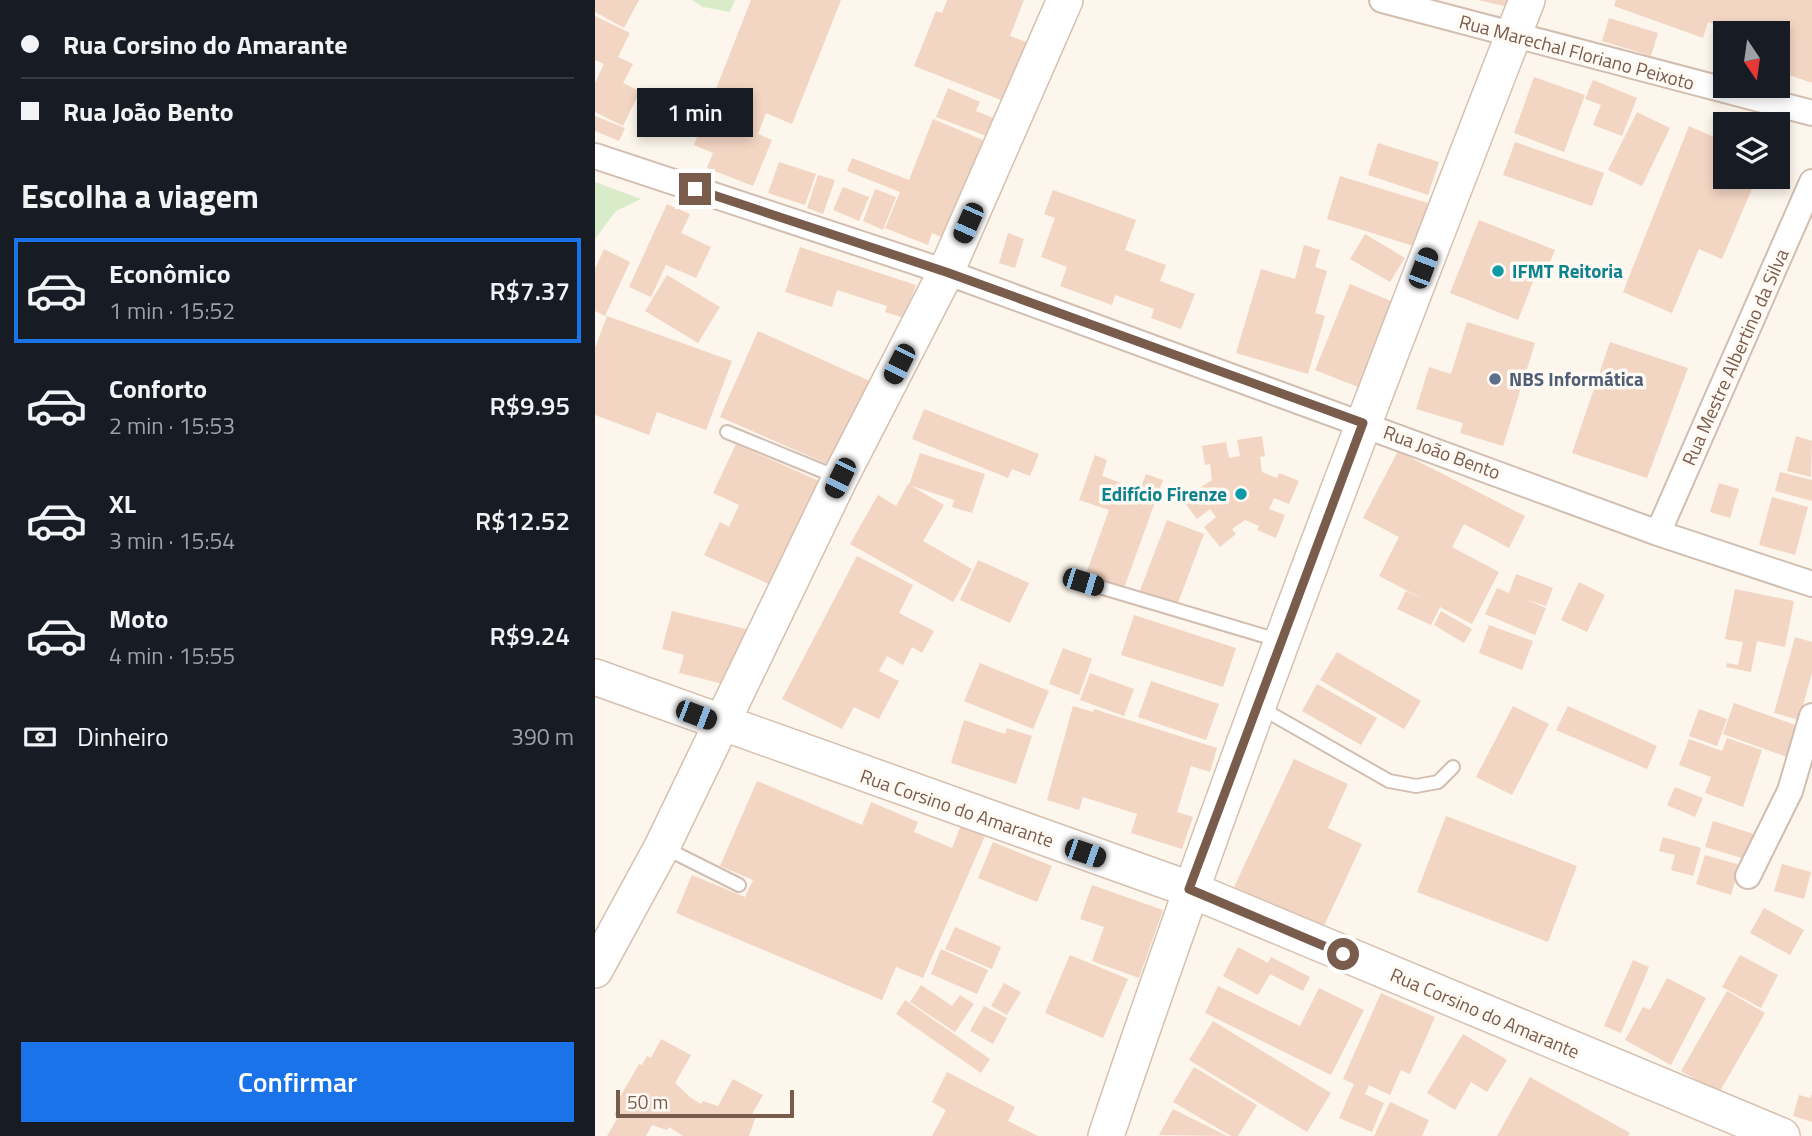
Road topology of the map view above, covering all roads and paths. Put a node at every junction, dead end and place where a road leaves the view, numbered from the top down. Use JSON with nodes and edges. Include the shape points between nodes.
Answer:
{"nodes":[{"id":1,"x":1065,"y":0,"type":"edge"},
{"id":2,"x":1382,"y":0,"type":"edge"},
{"id":3,"x":1527,"y":0,"type":"edge"},
{"id":4,"x":1513,"y":36,"type":"junction"},
{"id":5,"x":1812,"y":113,"type":"edge"},
{"id":6,"x":595,"y":156,"type":"edge"},
{"id":7,"x":1812,"y":182,"type":"edge"},
{"id":8,"x":946,"y":272,"type":"junction"},
{"id":9,"x":1363,"y":423,"type":"junction"},
{"id":10,"x":727,"y":432,"type":"dead end"},
{"id":11,"x":840,"y":478,"type":"junction"},
{"id":12,"x":1658,"y":533,"type":"junction"},
{"id":13,"x":1083,"y":582,"type":"dead end"},
{"id":14,"x":1812,"y":584,"type":"edge"},
{"id":15,"x":1282,"y":642,"type":"junction"},
{"id":16,"x":595,"y":677,"type":"edge"},
{"id":17,"x":1258,"y":706,"type":"junction"},
{"id":18,"x":1812,"y":716,"type":"edge"},
{"id":19,"x":721,"y":725,"type":"junction"},
{"id":20,"x":1453,"y":767,"type":"dead end"},
{"id":21,"x":662,"y":847,"type":"junction"},
{"id":22,"x":1748,"y":876,"type":"dead end"},
{"id":23,"x":739,"y":885,"type":"dead end"},
{"id":24,"x":1189,"y":889,"type":"junction"},
{"id":25,"x":595,"y":970,"type":"edge"},
{"id":26,"x":1106,"y":1136,"type":"edge"},
{"id":27,"x":1782,"y":1136,"type":"edge"}],
"edges":[{"from":1,"to":8,"type":"street"},
{"from":2,"to":4,"type":"street","name":"Rua Marechal Floriano Peixoto"},
{"from":3,"to":4,"type":"street"},
{"from":4,"to":5,"type":"street","name":"Rua Marechal Floriano Peixoto"},
{"from":4,"to":9,"type":"street"},
{"from":6,"to":8,"type":"street","name":"Rua João Bento"},
{"from":7,"to":12,"type":"street","name":"Rua Mestre Albertino da Silva"},
{"from":8,"to":9,"type":"street","name":"Rua João Bento"},
{"from":8,"to":11,"type":"street"},
{"from":9,"to":12,"type":"street","name":"Rua João Bento"},
{"from":9,"to":15,"type":"street"},
{"from":10,"to":11,"type":"lane"},
{"from":11,"to":19,"type":"street"},
{"from":12,"to":14,"type":"street","name":"Rua João Bento"},
{"from":13,"to":15,"type":"lane"},
{"from":15,"to":17,"type":"street"},
{"from":16,"to":19,"type":"street","name":"Rua Corsino do Amarante"},
{"from":17,"to":20,"type":"lane","via":[[1389,781],[1416,786],[1439,782]]},
{"from":17,"to":24,"type":"street"},
{"from":18,"to":22,"type":"street","via":[[1790,790]]},
{"from":19,"to":21,"type":"street"},
{"from":19,"to":24,"type":"street","name":"Rua Corsino do Amarante"},
{"from":21,"to":23,"type":"lane"},
{"from":21,"to":25,"type":"street"},
{"from":24,"to":26,"type":"street"},
{"from":24,"to":27,"type":"street","name":"Rua Corsino do Amarante"}]}
